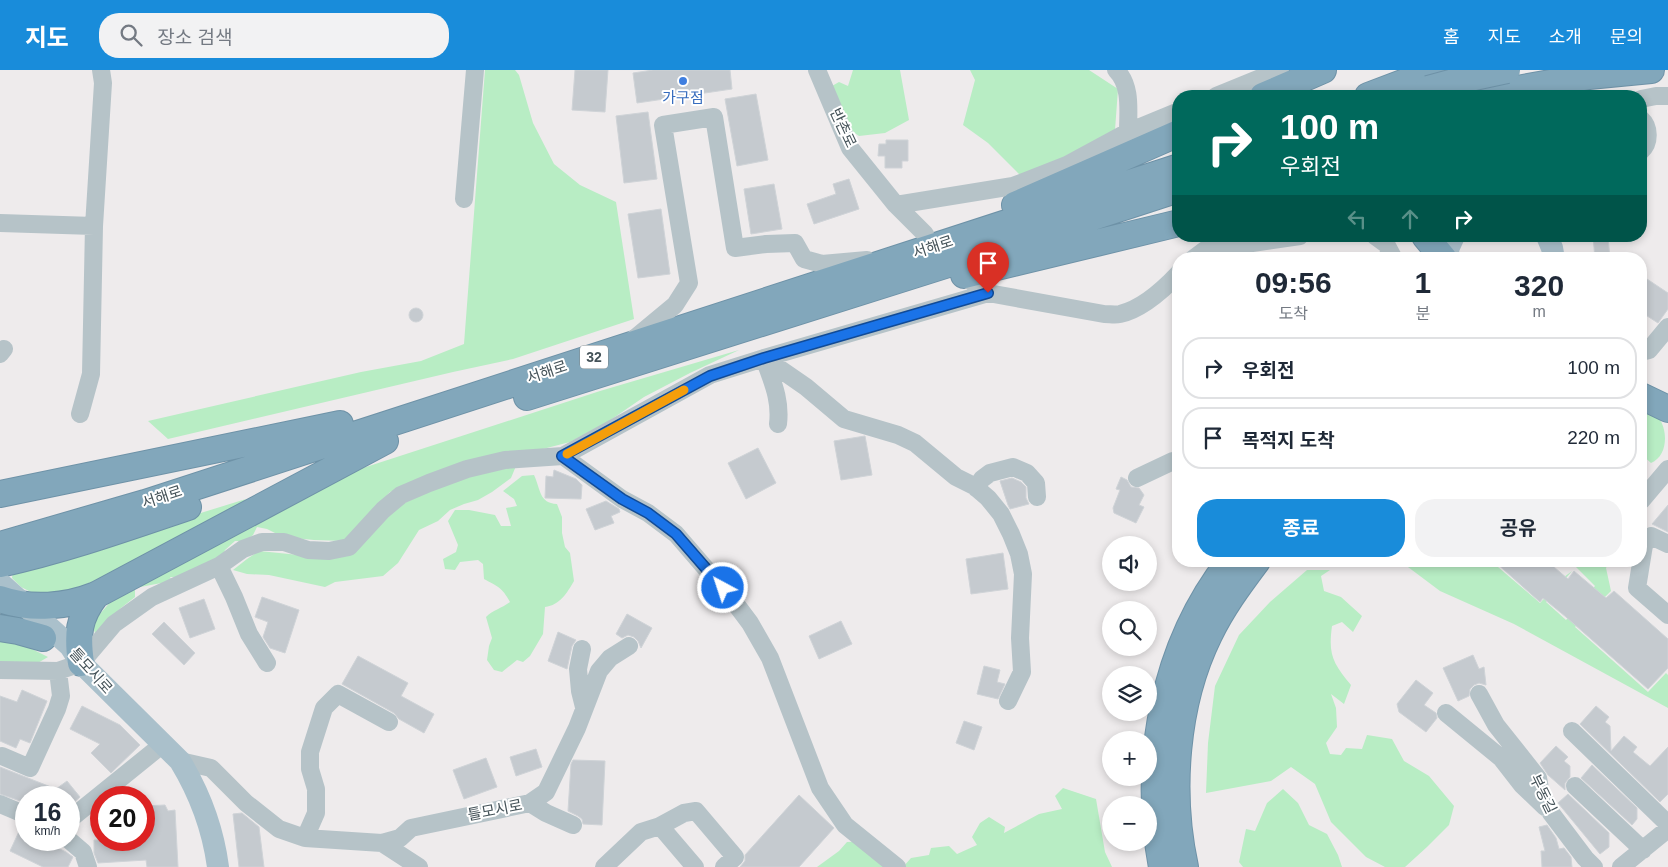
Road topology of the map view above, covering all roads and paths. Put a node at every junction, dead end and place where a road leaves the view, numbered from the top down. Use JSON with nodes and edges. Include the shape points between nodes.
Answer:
{"nodes":[{"id":1,"x":101,"y":70,"type":"edge"},
{"id":2,"x":474,"y":70,"type":"edge"},
{"id":3,"x":817,"y":70,"type":"edge"},
{"id":4,"x":1116,"y":70,"type":"edge"},
{"id":5,"x":1280,"y":70,"type":"edge"},
{"id":6,"x":1323,"y":70,"type":"edge"},
{"id":7,"x":1469,"y":70,"type":"edge"},
{"id":8,"x":1651,"y":70,"type":"edge"},
{"id":9,"x":1509,"y":76,"type":"edge"},
{"id":10,"x":1429,"y":80,"type":"edge"},
{"id":11,"x":1231,"y":90,"type":"edge"},
{"id":12,"x":1277,"y":90,"type":"edge"},
{"id":13,"x":1391,"y":90,"type":"edge"},
{"id":14,"x":1444,"y":90,"type":"edge"},
{"id":15,"x":1475,"y":90,"type":"edge"},
{"id":16,"x":1487,"y":90,"type":"edge"},
{"id":17,"x":1668,"y":96,"type":"edge"},
{"id":18,"x":1647,"y":98,"type":"edge"},
{"id":19,"x":1172,"y":114,"type":"edge"},
{"id":20,"x":1128,"y":132,"type":"junction"},
{"id":21,"x":1172,"y":136,"type":"edge"},
{"id":22,"x":1172,"y":170,"type":"edge"},
{"id":23,"x":1172,"y":191,"type":"edge"},
{"id":24,"x":464,"y":199,"type":"dead end"},
{"id":25,"x":896,"y":205,"type":"junction"},
{"id":26,"x":0,"y":222,"type":"edge"},
{"id":27,"x":1172,"y":225,"type":"edge"},
{"id":28,"x":94,"y":226,"type":"junction"},
{"id":29,"x":925,"y":234,"type":"dead end"},
{"id":30,"x":1259,"y":242,"type":"edge"},
{"id":31,"x":1431,"y":242,"type":"edge"},
{"id":32,"x":1202,"y":252,"type":"edge"},
{"id":33,"x":1439,"y":252,"type":"edge"},
{"id":34,"x":880,"y":260,"type":"junction"},
{"id":35,"x":969,"y":280,"type":"dead end"},
{"id":36,"x":1172,"y":280,"type":"edge"},
{"id":37,"x":816,"y":285,"type":"junction"},
{"id":38,"x":988,"y":293,"type":"junction"},
{"id":39,"x":752,"y":326,"type":"junction"},
{"id":40,"x":1668,"y":327,"type":"edge"},
{"id":41,"x":625,"y":347,"type":"junction"},
{"id":42,"x":1647,"y":350,"type":"edge"},
{"id":43,"x":764,"y":358,"type":"junction"},
{"id":44,"x":1647,"y":387,"type":"edge"},
{"id":45,"x":1647,"y":394,"type":"edge"},
{"id":46,"x":466,"y":398,"type":"junction"},
{"id":47,"x":1647,"y":398,"type":"edge"},
{"id":48,"x":1668,"y":406,"type":"edge"},
{"id":49,"x":80,"y":414,"type":"dead end"},
{"id":50,"x":778,"y":424,"type":"dead end"},
{"id":51,"x":386,"y":441,"type":"junction"},
{"id":52,"x":562,"y":456,"type":"junction"},
{"id":53,"x":1172,"y":461,"type":"edge"},
{"id":54,"x":1668,"y":469,"type":"edge"},
{"id":55,"x":1137,"y":478,"type":"dead end"},
{"id":56,"x":976,"y":488,"type":"junction"},
{"id":57,"x":1647,"y":493,"type":"edge"},
{"id":58,"x":0,"y":494,"type":"edge"},
{"id":59,"x":1037,"y":497,"type":"dead end"},
{"id":60,"x":1647,"y":540,"type":"edge"},
{"id":61,"x":1668,"y":544,"type":"edge"},
{"id":62,"x":8,"y":552,"type":"edge"},
{"id":63,"x":219,"y":566,"type":"junction"},
{"id":64,"x":1226,"y":567,"type":"edge"},
{"id":65,"x":1253,"y":567,"type":"edge"},
{"id":66,"x":1640,"y":567,"type":"edge"},
{"id":67,"x":0,"y":583,"type":"edge"},
{"id":68,"x":96,"y":595,"type":"junction"},
{"id":69,"x":8,"y":602,"type":"edge"},
{"id":70,"x":1668,"y":615,"type":"edge"},
{"id":71,"x":0,"y":628,"type":"edge"},
{"id":72,"x":43,"y":638,"type":"junction"},
{"id":73,"x":629,"y":646,"type":"dead end"},
{"id":74,"x":582,"y":649,"type":"dead end"},
{"id":75,"x":267,"y":662,"type":"dead end"},
{"id":76,"x":69,"y":667,"type":"junction"},
{"id":77,"x":0,"y":670,"type":"edge"},
{"id":78,"x":1479,"y":694,"type":"dead end"},
{"id":79,"x":1008,"y":700,"type":"dead end"},
{"id":80,"x":584,"y":707,"type":"junction"},
{"id":81,"x":1446,"y":712,"type":"dead end"},
{"id":82,"x":388,"y":722,"type":"dead end"},
{"id":83,"x":1572,"y":731,"type":"dead end"},
{"id":84,"x":163,"y":744,"type":"junction"},
{"id":85,"x":2,"y":756,"type":"dead end"},
{"id":86,"x":180,"y":761,"type":"junction"},
{"id":87,"x":1575,"y":786,"type":"dead end"},
{"id":88,"x":530,"y":803,"type":"junction"},
{"id":89,"x":0,"y":804,"type":"edge"},
{"id":90,"x":15,"y":810,"type":"edge"},
{"id":91,"x":80,"y":811,"type":"edge"},
{"id":92,"x":1550,"y":813,"type":"junction"},
{"id":93,"x":1668,"y":824,"type":"edge"},
{"id":94,"x":573,"y":825,"type":"dead end"},
{"id":95,"x":660,"y":826,"type":"junction"},
{"id":96,"x":1668,"y":829,"type":"edge"},
{"id":97,"x":305,"y":838,"type":"junction"},
{"id":98,"x":382,"y":843,"type":"junction"},
{"id":99,"x":80,"y":849,"type":"edge"},
{"id":100,"x":1643,"y":850,"type":"junction"},
{"id":101,"x":88,"y":867,"type":"edge"},
{"id":102,"x":218,"y":867,"type":"edge"},
{"id":103,"x":419,"y":867,"type":"edge"},
{"id":104,"x":604,"y":867,"type":"edge"},
{"id":105,"x":695,"y":867,"type":"edge"},
{"id":106,"x":724,"y":867,"type":"edge"},
{"id":107,"x":897,"y":867,"type":"edge"},
{"id":108,"x":1162,"y":867,"type":"edge"},
{"id":109,"x":1185,"y":867,"type":"edge"},
{"id":110,"x":1594,"y":867,"type":"edge"},
{"id":111,"x":1621,"y":867,"type":"edge"}],
"edges":[{"from":1,"to":28,"type":"street","via":[[103,83]]},
{"from":2,"to":24,"type":"street"},
{"from":3,"to":25,"type":"street","name":"반촌로","via":[[850,148]]},
{"from":4,"to":20,"type":"street","via":[[1124,78],[1127,89]]},
{"from":5,"to":11,"type":"street"},
{"from":6,"to":12,"type":"highway"},
{"from":7,"to":15,"type":"main road"},
{"from":8,"to":9,"type":"highway","via":[[1589,76]]},
{"from":9,"to":10,"type":"highway","bridge":true},
{"from":9,"to":16,"type":"highway"},
{"from":10,"to":13,"type":"highway"},
{"from":10,"to":14,"type":"main road"},
{"from":17,"to":18,"type":"street"},
{"from":19,"to":20,"type":"street"},
{"from":20,"to":25,"type":"street","via":[[1067,165],[1014,186]]},
{"from":21,"to":34,"type":"highway","via":[[979,221]]},
{"from":22,"to":37,"type":"highway","name":"서해로","number":"32"},
{"from":23,"to":39,"type":"highway","name":"서해로","number":"32"},
{"from":25,"to":29,"type":"street","name":"반촌로"},
{"from":26,"to":28,"type":"street"},
{"from":27,"to":39,"type":"highway"},
{"from":28,"to":49,"type":"street","via":[[91,374]]},
{"from":30,"to":32,"type":"street"},
{"from":31,"to":33,"type":"highway"},
{"from":34,"to":37,"type":"highway"},
{"from":34,"to":41,"type":"street","via":[[822,264],[804,260],[795,243],[735,248],[714,118],[663,125],[689,283],[675,305]]},
{"from":35,"to":38,"type":"street"},
{"from":36,"to":38,"type":"street","via":[[1164,289],[1120,314],[1104,314]]},
{"from":37,"to":41,"type":"highway","name":"서해로","number":"32"},
{"from":38,"to":43,"type":"street"},
{"from":39,"to":51,"type":"highway","name":"서해로","number":"32"},
{"from":40,"to":42,"type":"street"},
{"from":41,"to":46,"type":"highway","name":"서해로","number":"32"},
{"from":43,"to":50,"type":"street","via":[[778,396]]},
{"from":43,"to":52,"type":"street","via":[[710,376]]},
{"from":43,"to":56,"type":"street","via":[[844,419],[915,443],[956,477]]},
{"from":44,"to":48,"type":"street"},
{"from":45,"to":48,"type":"street"},
{"from":46,"to":58,"type":"highway"},
{"from":46,"to":62,"type":"highway","name":"서해로","number":"32","via":[[145,502]]},
{"from":47,"to":48,"type":"highway"},
{"from":51,"to":62,"type":"highway","name":"서해로","number":"32","via":[[154,519]]},
{"from":51,"to":68,"type":"highway"},
{"from":52,"to":63,"type":"street","via":[[505,460],[429,483],[401,495],[349,547],[329,551],[308,550],[284,542],[262,542],[243,549]]},
{"from":52,"to":107,"type":"street","via":[[676,534],[732,599],[770,658],[820,788],[845,825]]},
{"from":53,"to":55,"type":"street"},
{"from":54,"to":57,"type":"street"},
{"from":56,"to":59,"type":"street","via":[[990,473],[1013,467],[1027,473],[1036,483]]},
{"from":56,"to":79,"type":"street","via":[[1001,514],[1019,554],[1023,574],[1022,672]]},
{"from":60,"to":61,"type":"street","via":[[1651,536]]},
{"from":63,"to":75,"type":"street","via":[[249,634]]},
{"from":63,"to":76,"type":"street","via":[[152,597],[114,624]]},
{"from":64,"to":108,"type":"highway","via":[[1206,594],[1182,645],[1160,719],[1154,803]]},
{"from":65,"to":109,"type":"highway","via":[[1208,636],[1188,697],[1179,740],[1176,785]]},
{"from":66,"to":70,"type":"street","via":[[1637,588]]},
{"from":67,"to":69,"type":"main road","name":"틀모시로"},
{"from":68,"to":69,"type":"highway","via":[[66,604],[42,606]]},
{"from":68,"to":76,"type":"highway","via":[[79,626],[78,645]]},
{"from":69,"to":72,"type":"main road"},
{"from":69,"to":76,"type":"main road","name":"틀모시로","via":[[70,646]]},
{"from":71,"to":72,"type":"highway"},
{"from":72,"to":76,"type":"main road","via":[[64,654]]},
{"from":73,"to":80,"type":"street","name":"틀모시로","via":[[610,658],[599,671]]},
{"from":74,"to":80,"type":"street","via":[[578,669]]},
{"from":76,"to":77,"type":"street"},
{"from":76,"to":84,"type":"main road","name":"틀모시로"},
{"from":76,"to":85,"type":"street","via":[[56,709],[30,768]]},
{"from":78,"to":92,"type":"street","name":"부동길","via":[[1496,724],[1538,778]]},
{"from":80,"to":88,"type":"street","name":"틀모시로","via":[[546,792]]},
{"from":81,"to":92,"type":"street","via":[[1501,758]]},
{"from":82,"to":97,"type":"street","via":[[338,694],[324,708],[310,752],[316,812]]},
{"from":83,"to":93,"type":"street"},
{"from":84,"to":86,"type":"main road","name":"틀모시로"},
{"from":84,"to":91,"type":"street"},
{"from":86,"to":97,"type":"street","name":"틀모시로","via":[[211,768],[246,803],[279,829]]},
{"from":86,"to":102,"type":"main road","name":"틀모시로","via":[[210,826]]},
{"from":87,"to":100,"type":"street"},
{"from":88,"to":94,"type":"street","via":[[546,814]]},
{"from":88,"to":98,"type":"street","name":"틀모시로","via":[[411,828],[400,838]]},
{"from":89,"to":90,"type":"street"},
{"from":92,"to":110,"type":"street","name":"부동길"},
{"from":95,"to":104,"type":"street","via":[[641,832]]},
{"from":95,"to":105,"type":"street"},
{"from":95,"to":106,"type":"street","via":[[684,813],[696,811],[735,857]]},
{"from":96,"to":100,"type":"street"},
{"from":97,"to":98,"type":"street","name":"틀모시로"},
{"from":98,"to":103,"type":"street"},
{"from":99,"to":101,"type":"street"},
{"from":100,"to":111,"type":"street"}]}
